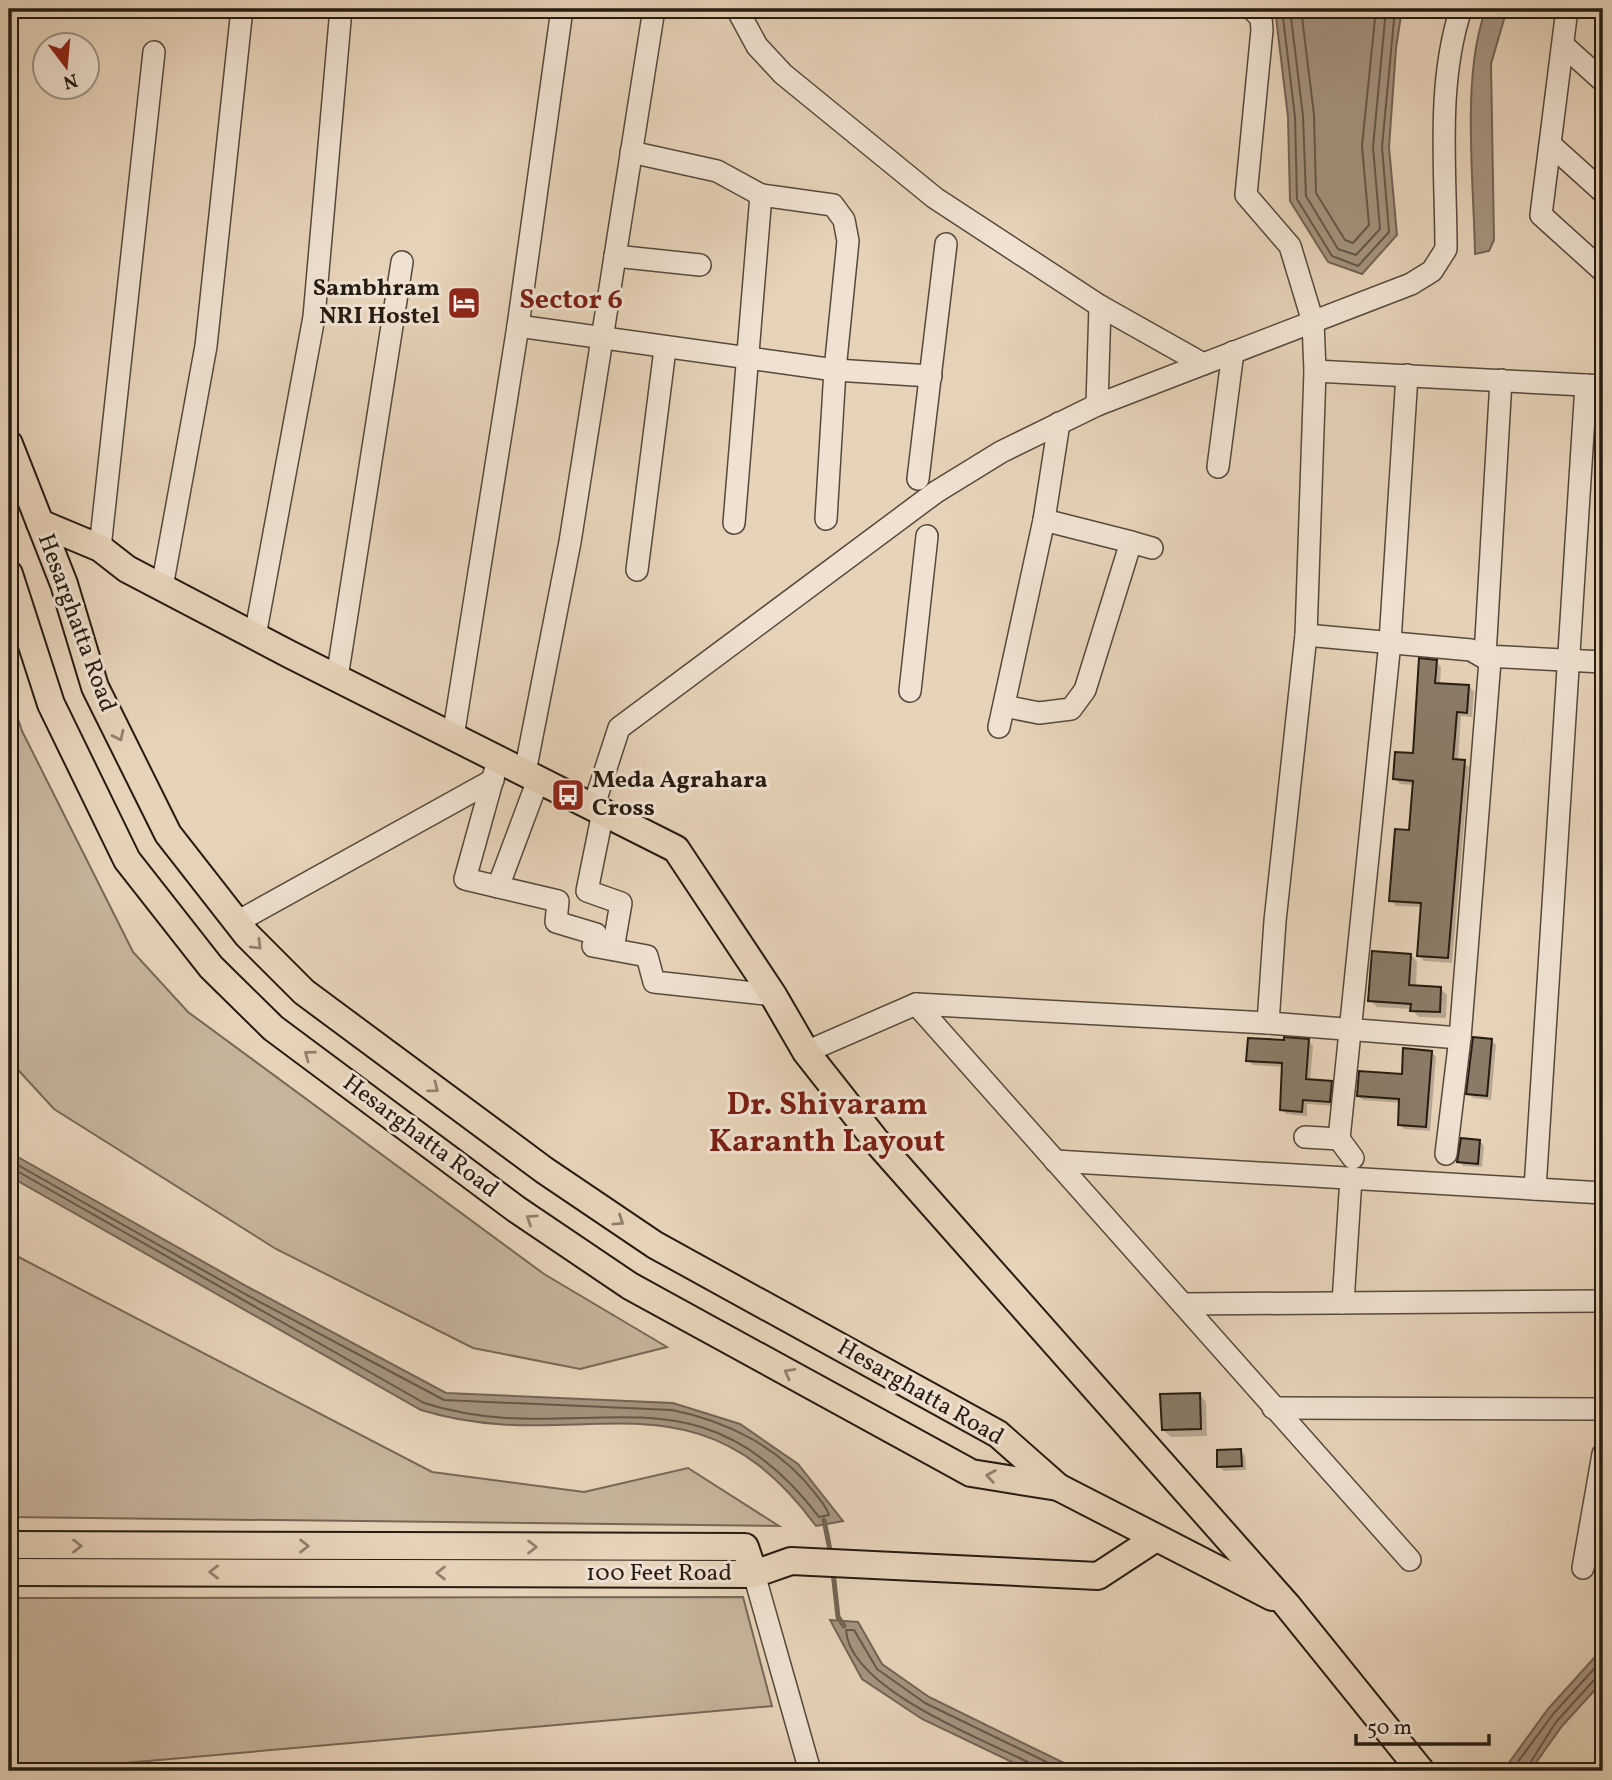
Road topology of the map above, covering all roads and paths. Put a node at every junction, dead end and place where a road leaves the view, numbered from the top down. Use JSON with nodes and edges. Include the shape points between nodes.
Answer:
{"nodes":[{"id":1,"x":242,"y":9,"type":"edge"},
{"id":2,"x":341,"y":9,"type":"edge"},
{"id":3,"x":562,"y":9,"type":"edge"},
{"id":4,"x":654,"y":9,"type":"edge"},
{"id":5,"x":737,"y":9,"type":"edge"},
{"id":6,"x":1252,"y":9,"type":"edge"},
{"id":7,"x":1461,"y":9,"type":"edge"},
{"id":8,"x":1567,"y":9,"type":"edge"},
{"id":9,"x":1563,"y":46,"type":"junction"},
{"id":10,"x":154,"y":52,"type":"dead end"},
{"id":11,"x":1603,"y":80,"type":"edge"},
{"id":12,"x":1552,"y":146,"type":"junction"},
{"id":13,"x":631,"y":152,"type":"junction"},
{"id":14,"x":1603,"y":192,"type":"edge"},
{"id":15,"x":761,"y":195,"type":"junction"},
{"id":16,"x":946,"y":244,"type":"dead end"},
{"id":17,"x":615,"y":256,"type":"junction"},
{"id":18,"x":402,"y":262,"type":"dead end"},
{"id":19,"x":699,"y":265,"type":"dead end"},
{"id":20,"x":1603,"y":271,"type":"edge"},
{"id":21,"x":1100,"y":306,"type":"junction"},
{"id":22,"x":1313,"y":322,"type":"junction"},
{"id":23,"x":518,"y":326,"type":"junction"},
{"id":24,"x":601,"y":336,"type":"junction"},
{"id":25,"x":665,"y":349,"type":"junction"},
{"id":26,"x":1233,"y":352,"type":"junction"},
{"id":27,"x":747,"y":359,"type":"junction"},
{"id":28,"x":1203,"y":364,"type":"junction"},
{"id":29,"x":835,"y":370,"type":"junction"},
{"id":30,"x":1315,"y":371,"type":"junction"},
{"id":31,"x":931,"y":376,"type":"junction"},
{"id":32,"x":1407,"y":376,"type":"junction"},
{"id":33,"x":1501,"y":380,"type":"junction"},
{"id":34,"x":1594,"y":385,"type":"edge"},
{"id":35,"x":1097,"y":405,"type":"junction"},
{"id":36,"x":1059,"y":423,"type":"junction"},
{"id":37,"x":9,"y":444,"type":"edge"},
{"id":38,"x":1219,"y":467,"type":"dead end"},
{"id":39,"x":918,"y":479,"type":"dead end"},
{"id":40,"x":826,"y":519,"type":"dead end"},
{"id":41,"x":1044,"y":520,"type":"junction"},
{"id":42,"x":40,"y":523,"type":"junction"},
{"id":43,"x":734,"y":523,"type":"dead end"},
{"id":44,"x":927,"y":536,"type":"dead end"},
{"id":45,"x":1131,"y":542,"type":"junction"},
{"id":46,"x":100,"y":548,"type":"junction"},
{"id":47,"x":1152,"y":548,"type":"dead end"},
{"id":48,"x":637,"y":570,"type":"dead end"},
{"id":49,"x":9,"y":574,"type":"edge"},
{"id":50,"x":162,"y":587,"type":"junction"},
{"id":51,"x":1306,"y":635,"type":"junction"},
{"id":52,"x":255,"y":636,"type":"junction"},
{"id":53,"x":1390,"y":642,"type":"junction"},
{"id":54,"x":1485,"y":656,"type":"junction"},
{"id":55,"x":1568,"y":660,"type":"junction"},
{"id":56,"x":1603,"y":662,"type":"edge"},
{"id":57,"x":337,"y":678,"type":"junction"},
{"id":58,"x":910,"y":691,"type":"dead end"},
{"id":59,"x":453,"y":737,"type":"junction"},
{"id":60,"x":512,"y":773,"type":"junction"},
{"id":61,"x":598,"y":810,"type":"junction"},
{"id":62,"x":498,"y":887,"type":"junction"},
{"id":63,"x":237,"y":922,"type":"junction"},
{"id":64,"x":612,"y":949,"type":"junction"},
{"id":65,"x":773,"y":995,"type":"junction"},
{"id":66,"x":916,"y":1004,"type":"junction"},
{"id":67,"x":1268,"y":1023,"type":"junction"},
{"id":68,"x":1349,"y":1028,"type":"junction"},
{"id":69,"x":1461,"y":1038,"type":"junction"},
{"id":70,"x":806,"y":1052,"type":"junction"},
{"id":71,"x":1305,"y":1137,"type":"dead end"},
{"id":72,"x":1339,"y":1139,"type":"junction"},
{"id":73,"x":1446,"y":1154,"type":"dead end"},
{"id":74,"x":1055,"y":1161,"type":"junction"},
{"id":75,"x":1352,"y":1168,"type":"junction"},
{"id":76,"x":1535,"y":1189,"type":"junction"},
{"id":77,"x":1603,"y":1193,"type":"edge"},
{"id":78,"x":1603,"y":1301,"type":"edge"},
{"id":79,"x":1343,"y":1303,"type":"junction"},
{"id":80,"x":1183,"y":1304,"type":"junction"},
{"id":81,"x":1273,"y":1408,"type":"junction"},
{"id":82,"x":1603,"y":1409,"type":"edge"},
{"id":83,"x":1603,"y":1454,"type":"edge"},
{"id":84,"x":1058,"y":1487,"type":"junction"},
{"id":85,"x":1156,"y":1538,"type":"junction"},
{"id":86,"x":9,"y":1545,"type":"edge"},
{"id":87,"x":1410,"y":1560,"type":"dead end"},
{"id":88,"x":1583,"y":1568,"type":"dead end"},
{"id":89,"x":9,"y":1572,"type":"edge"},
{"id":90,"x":754,"y":1574,"type":"junction"},
{"id":91,"x":1287,"y":1605,"type":"junction"},
{"id":92,"x":810,"y":1771,"type":"edge"},
{"id":93,"x":1421,"y":1771,"type":"edge"}],
"edges":[{"from":1,"to":50,"type":"street","via":[[206,346]]},
{"from":2,"to":52,"type":"street","via":[[314,317]]},
{"from":3,"to":23,"type":"street"},
{"from":4,"to":13,"type":"street"},
{"from":5,"to":21,"type":"street","via":[[757,46],[783,74],[935,198]]},
{"from":6,"to":22,"type":"street","via":[[1261,18],[1262,30],[1246,195],[1290,246]]},
{"from":7,"to":22,"type":"street","via":[[1446,84],[1446,249],[1419,281]]},
{"from":8,"to":9,"type":"street"},
{"from":9,"to":11,"type":"street"},
{"from":9,"to":12,"type":"street"},
{"from":10,"to":46,"type":"street"},
{"from":12,"to":14,"type":"street"},
{"from":12,"to":20,"type":"street","via":[[1541,215]]},
{"from":13,"to":15,"type":"street","via":[[718,171]]},
{"from":13,"to":17,"type":"street"},
{"from":15,"to":27,"type":"street"},
{"from":15,"to":29,"type":"street","via":[[833,205],[844,220],[848,241]]},
{"from":16,"to":31,"type":"street"},
{"from":17,"to":19,"type":"street"},
{"from":17,"to":24,"type":"street"},
{"from":18,"to":57,"type":"street"},
{"from":21,"to":28,"type":"street"},
{"from":21,"to":35,"type":"street"},
{"from":22,"to":26,"type":"street"},
{"from":22,"to":30,"type":"street"},
{"from":23,"to":24,"type":"street"},
{"from":23,"to":59,"type":"street"},
{"from":24,"to":25,"type":"street"},
{"from":24,"to":60,"type":"street","via":[[552,641],[526,767]]},
{"from":25,"to":27,"type":"street"},
{"from":25,"to":48,"type":"street"},
{"from":26,"to":28,"type":"street"},
{"from":26,"to":38,"type":"street"},
{"from":27,"to":29,"type":"street"},
{"from":27,"to":43,"type":"street"},
{"from":28,"to":35,"type":"street"},
{"from":29,"to":31,"type":"street"},
{"from":29,"to":40,"type":"street"},
{"from":30,"to":32,"type":"street"},
{"from":30,"to":51,"type":"street"},
{"from":31,"to":39,"type":"street"},
{"from":32,"to":33,"type":"street"},
{"from":32,"to":53,"type":"street"},
{"from":33,"to":34,"type":"street"},
{"from":33,"to":54,"type":"street"},
{"from":34,"to":55,"type":"street"},
{"from":35,"to":36,"type":"street"},
{"from":36,"to":41,"type":"street"},
{"from":36,"to":61,"type":"street","via":[[936,492],[619,728]]},
{"from":37,"to":42,"type":"main road","name":"Hesarghatta Road"},
{"from":41,"to":45,"type":"street"},
{"from":41,"to":45,"type":"street","via":[[1001,716],[1071,709],[1085,690]]},
{"from":42,"to":46,"type":"main road","name":"Hesarghatta Road"},
{"from":42,"to":63,"type":"main road","name":"Hesarghatta Road","one_way":true,"via":[[95,687],[167,834]]},
{"from":44,"to":58,"type":"street"},
{"from":45,"to":47,"type":"street"},
{"from":46,"to":50,"type":"main road","name":"Hesarghatta Road"},
{"from":84,"to":49,"type":"main road","name":"Hesarghatta Road","one_way":true,"via":[[971,1473],[630,1286],[516,1209],[273,1028],[211,967],[127,860],[51,704]]},
{"from":50,"to":52,"type":"main road","name":"Hesarghatta Road"},
{"from":51,"to":53,"type":"street"},
{"from":51,"to":67,"type":"street"},
{"from":52,"to":57,"type":"main road","name":"Hesarghatta Road"},
{"from":53,"to":54,"type":"street","via":[[1471,650]]},
{"from":53,"to":68,"type":"street"},
{"from":54,"to":55,"type":"street"},
{"from":54,"to":69,"type":"street","via":[[1490,661],[1487,719]]},
{"from":55,"to":56,"type":"street"},
{"from":55,"to":76,"type":"street"},
{"from":57,"to":59,"type":"main road","name":"Hesarghatta Road"},
{"from":59,"to":60,"type":"main road","name":"Hesarghatta Road"},
{"from":60,"to":61,"type":"main road","name":"Hesarghatta Road"},
{"from":60,"to":62,"type":"street"},
{"from":60,"to":62,"type":"street","via":[[465,879]]},
{"from":60,"to":63,"type":"street"},
{"from":61,"to":64,"type":"street","via":[[587,891],[621,903]]},
{"from":61,"to":65,"type":"main road","name":"Hesarghatta Road","via":[[676,849]]},
{"from":62,"to":64,"type":"street","via":[[558,901],[556,922],[596,934],[593,946]]},
{"from":63,"to":84,"type":"main road","name":"Hesarghatta Road","one_way":true,"via":[[304,992],[544,1170],[655,1245],[998,1434]]},
{"from":64,"to":65,"type":"street","via":[[647,956],[654,982]]},
{"from":65,"to":70,"type":"main road","name":"Hesarghatta Road"},
{"from":66,"to":67,"type":"street"},
{"from":66,"to":70,"type":"street"},
{"from":66,"to":74,"type":"street"},
{"from":67,"to":68,"type":"street"},
{"from":68,"to":69,"type":"street"},
{"from":68,"to":72,"type":"street"},
{"from":69,"to":73,"type":"street"},
{"from":70,"to":91,"type":"main road","name":"Hesarghatta Road","via":[[877,1142]]},
{"from":71,"to":72,"type":"street"},
{"from":72,"to":75,"type":"street"},
{"from":74,"to":75,"type":"street"},
{"from":74,"to":80,"type":"street"},
{"from":75,"to":76,"type":"street"},
{"from":75,"to":79,"type":"street"},
{"from":76,"to":77,"type":"street"},
{"from":78,"to":79,"type":"street"},
{"from":79,"to":80,"type":"street"},
{"from":80,"to":81,"type":"street"},
{"from":81,"to":82,"type":"street"},
{"from":81,"to":87,"type":"street"},
{"from":83,"to":88,"type":"street"},
{"from":84,"to":85,"type":"main road"},
{"from":85,"to":90,"type":"main road","via":[[1098,1576],[791,1561]]},
{"from":85,"to":91,"type":"main road"},
{"from":86,"to":90,"type":"main road","name":"100 Feet Road","one_way":true,"via":[[746,1547]]},
{"from":90,"to":89,"type":"main road","name":"100 Feet Road","one_way":true},
{"from":90,"to":92,"type":"street"},
{"from":91,"to":93,"type":"main road","name":"Hesarghatta Road"}]}
